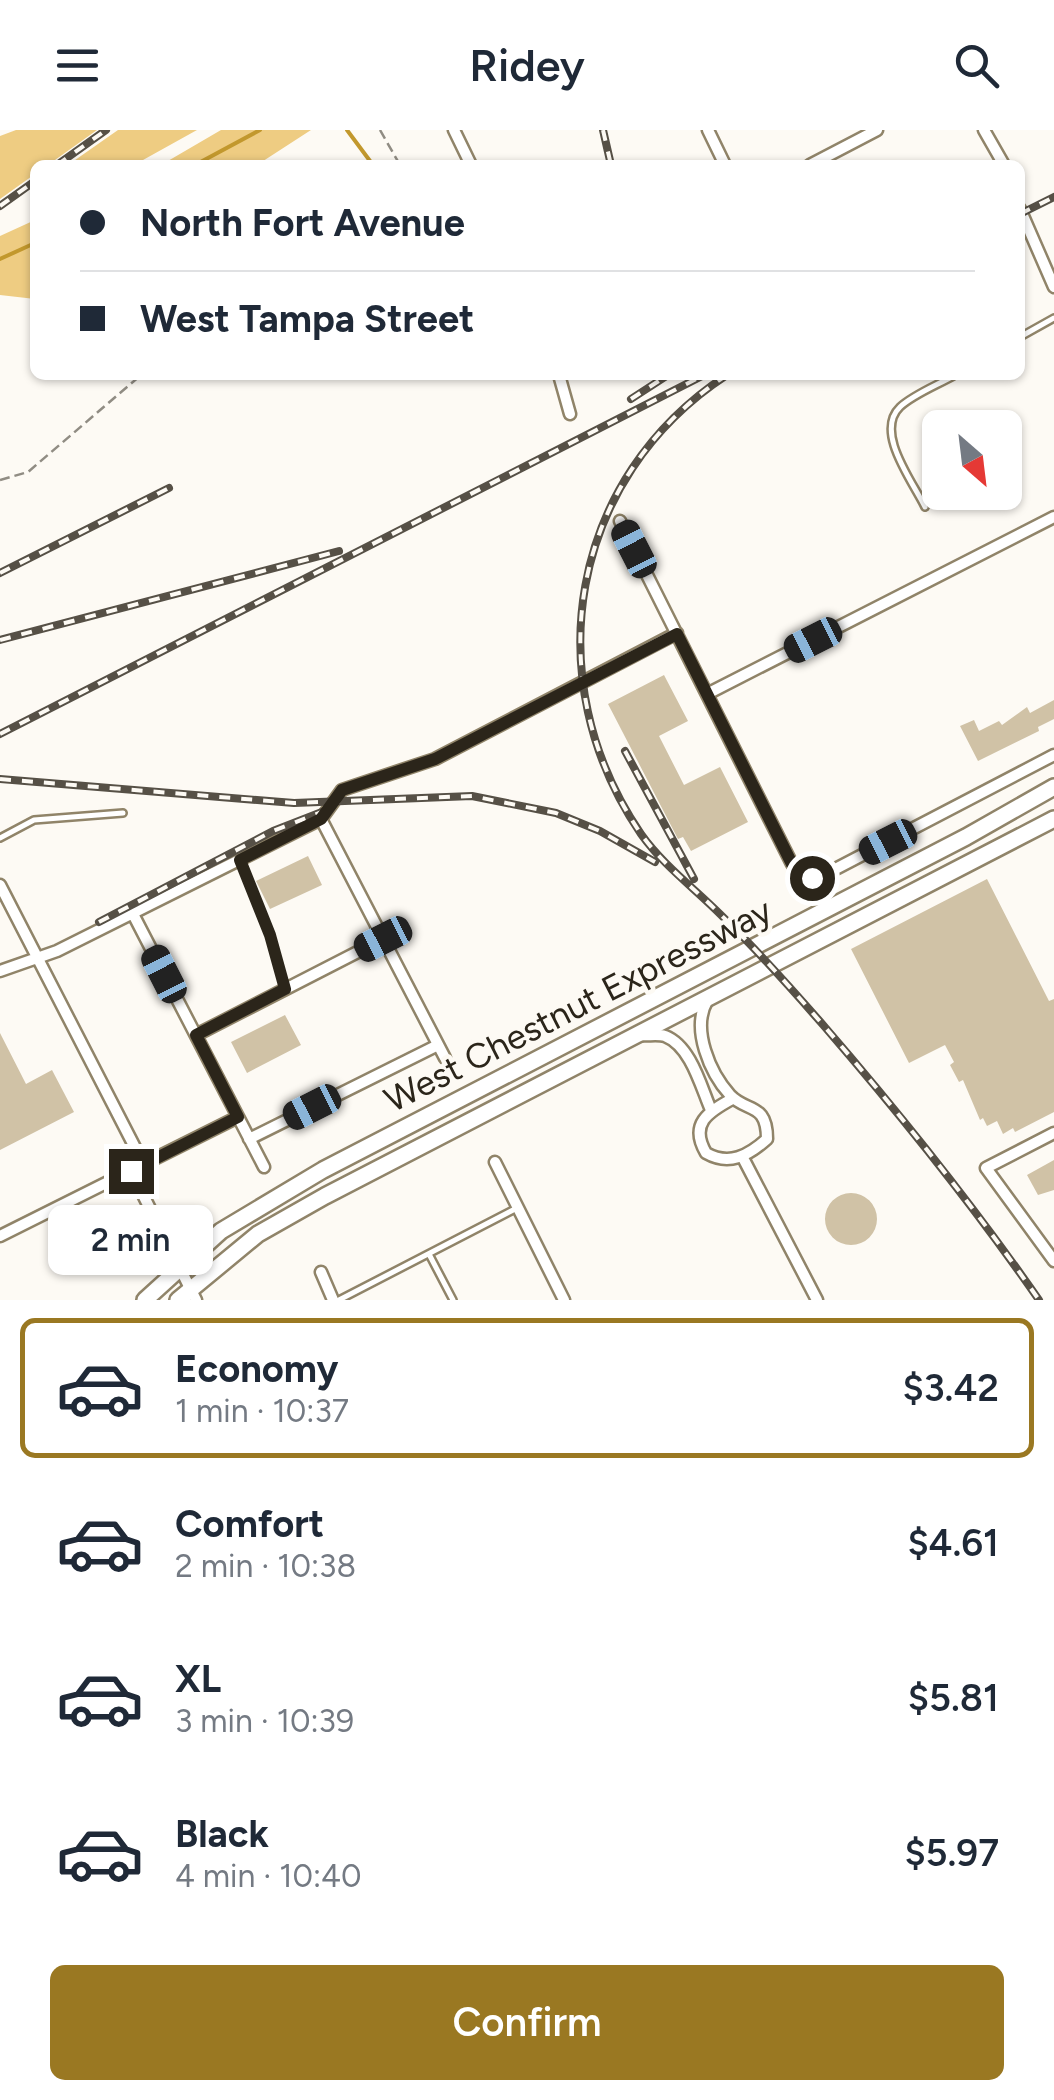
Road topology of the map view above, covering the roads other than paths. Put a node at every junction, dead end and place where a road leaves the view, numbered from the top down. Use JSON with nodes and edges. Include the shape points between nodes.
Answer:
{"nodes":[{"id":1,"x":454,"y":130,"type":"edge"},
{"id":2,"x":708,"y":130,"type":"edge"},
{"id":3,"x":877,"y":130,"type":"edge"},
{"id":4,"x":984,"y":130,"type":"edge"},
{"id":5,"x":469,"y":160,"type":"edge"},
{"id":6,"x":723,"y":160,"type":"edge"},
{"id":7,"x":820,"y":160,"type":"edge"},
{"id":8,"x":1001,"y":160,"type":"edge"},
{"id":9,"x":1025,"y":220,"type":"edge"},
{"id":10,"x":1054,"y":287,"type":"edge"},
{"id":11,"x":1054,"y":318,"type":"edge"},
{"id":12,"x":1025,"y":335,"type":"edge"},
{"id":13,"x":560,"y":380,"type":"edge"},
{"id":14,"x":946,"y":380,"type":"edge"},
{"id":15,"x":570,"y":414,"type":"dead end"},
{"id":16,"x":922,"y":501,"type":"edge"},
{"id":17,"x":1054,"y":516,"type":"edge"},
{"id":18,"x":620,"y":520,"type":"dead end"},
{"id":19,"x":677,"y":634,"type":"junction"},
{"id":20,"x":710,"y":694,"type":"junction"},
{"id":21,"x":1054,"y":755,"type":"edge"},
{"id":22,"x":1054,"y":787,"type":"edge"},
{"id":23,"x":124,"y":813,"type":"dead end"},
{"id":24,"x":321,"y":819,"type":"junction"},
{"id":25,"x":1054,"y":820,"type":"edge"},
{"id":26,"x":0,"y":838,"type":"edge"},
{"id":27,"x":240,"y":860,"type":"junction"},
{"id":28,"x":0,"y":885,"type":"edge"},
{"id":29,"x":134,"y":914,"type":"junction"},
{"id":30,"x":383,"y":939,"type":"junction"},
{"id":31,"x":36,"y":958,"type":"junction"},
{"id":32,"x":0,"y":971,"type":"edge"},
{"id":33,"x":285,"y":989,"type":"junction"},
{"id":34,"x":710,"y":996,"type":"junction"},
{"id":35,"x":196,"y":1035,"type":"junction"},
{"id":36,"x":634,"y":1035,"type":"junction"},
{"id":37,"x":438,"y":1044,"type":"junction"},
{"id":38,"x":445,"y":1058,"type":"dead end"},
{"id":39,"x":732,"y":1099,"type":"junction"},
{"id":40,"x":712,"y":1110,"type":"junction"},
{"id":41,"x":238,"y":1117,"type":"junction"},
{"id":42,"x":1054,"y":1133,"type":"edge"},
{"id":43,"x":249,"y":1138,"type":"junction"},
{"id":44,"x":742,"y":1156,"type":"junction"},
{"id":45,"x":494,"y":1162,"type":"dead end"},
{"id":46,"x":144,"y":1165,"type":"junction"},
{"id":47,"x":264,"y":1167,"type":"dead end"},
{"id":48,"x":131,"y":1171,"type":"junction"},
{"id":49,"x":518,"y":1208,"type":"junction"},
{"id":50,"x":0,"y":1236,"type":"edge"},
{"id":51,"x":430,"y":1256,"type":"junction"},
{"id":52,"x":1054,"y":1262,"type":"edge"},
{"id":53,"x":180,"y":1267,"type":"junction"},
{"id":54,"x":321,"y":1272,"type":"dead end"},
{"id":55,"x":193,"y":1294,"type":"edge"},
{"id":56,"x":145,"y":1300,"type":"edge"},
{"id":57,"x":178,"y":1300,"type":"edge"},
{"id":58,"x":336,"y":1300,"type":"edge"},
{"id":59,"x":453,"y":1300,"type":"edge"},
{"id":60,"x":564,"y":1300,"type":"edge"},
{"id":61,"x":817,"y":1300,"type":"edge"}],
"edges":[{"from":1,"to":5,"type":"street"},
{"from":2,"to":6,"type":"street"},
{"from":3,"to":7,"type":"street"},
{"from":4,"to":8,"type":"street"},
{"from":9,"to":10,"type":"street"},
{"from":11,"to":12,"type":"lane"},
{"from":13,"to":15,"type":"street"},
{"from":14,"to":16,"type":"lane","via":[[900,407],[891,421],[890,437]]},
{"from":17,"to":20,"type":"street"},
{"from":18,"to":19,"type":"street"},
{"from":19,"to":20,"type":"street"},
{"from":19,"to":24,"type":"street","via":[[435,759],[342,790]]},
{"from":20,"to":21,"type":"street","via":[[792,864],[812,878]]},
{"from":22,"to":53,"type":"main road","name":"West Chestnut Expressway","via":[[322,1170],[222,1231]]},
{"from":23,"to":26,"type":"lane","via":[[34,820]]},
{"from":24,"to":27,"type":"street"},
{"from":24,"to":30,"type":"street"},
{"from":25,"to":34,"type":"main road","name":"West Chestnut Expressway"},
{"from":27,"to":29,"type":"street"},
{"from":27,"to":33,"type":"lane"},
{"from":28,"to":31,"type":"street"},
{"from":29,"to":31,"type":"street"},
{"from":29,"to":35,"type":"street"},
{"from":30,"to":33,"type":"street"},
{"from":30,"to":37,"type":"street"},
{"from":31,"to":32,"type":"street"},
{"from":31,"to":46,"type":"street"},
{"from":33,"to":35,"type":"street"},
{"from":34,"to":36,"type":"main road","name":"West Chestnut Expressway"},
{"from":34,"to":39,"type":"street","via":[[700,1012],[700,1034]]},
{"from":35,"to":41,"type":"street"},
{"from":36,"to":40,"type":"street","via":[[664,1036],[677,1046]]},
{"from":36,"to":55,"type":"main road","name":"West Chestnut Expressway","via":[[258,1234]]},
{"from":37,"to":38,"type":"street"},
{"from":37,"to":43,"type":"street"},
{"from":39,"to":40,"type":"street"},
{"from":39,"to":44,"type":"street","via":[[754,1108],[767,1129],[766,1139]]},
{"from":40,"to":44,"type":"street","via":[[698,1130],[706,1152],[730,1160]]},
{"from":41,"to":43,"type":"street"},
{"from":41,"to":46,"type":"street"},
{"from":42,"to":52,"type":"street","via":[[986,1168]]},
{"from":43,"to":47,"type":"street"},
{"from":44,"to":61,"type":"street"},
{"from":45,"to":49,"type":"street"},
{"from":46,"to":48,"type":"street"},
{"from":48,"to":50,"type":"street"},
{"from":48,"to":53,"type":"street"},
{"from":49,"to":51,"type":"lane"},
{"from":49,"to":60,"type":"street"},
{"from":51,"to":58,"type":"lane"},
{"from":51,"to":59,"type":"lane"},
{"from":53,"to":55,"type":"street"},
{"from":53,"to":56,"type":"main road","name":"West Chestnut Expressway"},
{"from":54,"to":58,"type":"street"},
{"from":55,"to":57,"type":"main road","name":"West Chestnut Expressway"}]}
